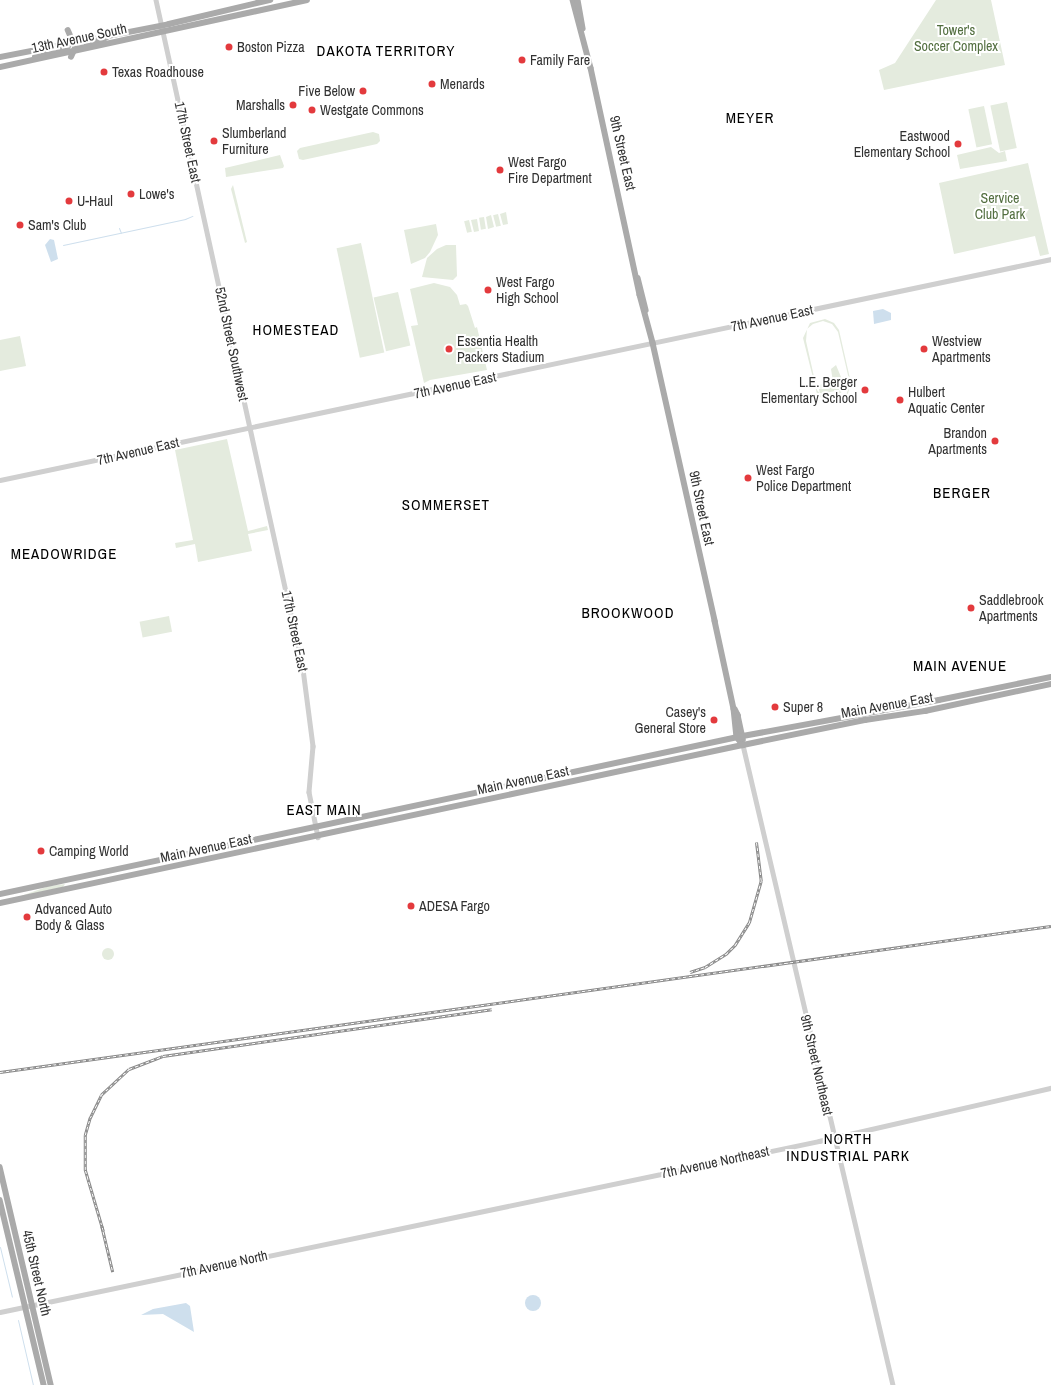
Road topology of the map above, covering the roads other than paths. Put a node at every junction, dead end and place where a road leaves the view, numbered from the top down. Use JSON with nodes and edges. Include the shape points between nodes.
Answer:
{"nodes":[{"id":1,"x":156,"y":0,"type":"edge"},
{"id":2,"x":270,"y":0,"type":"edge"},
{"id":3,"x":308,"y":0,"type":"edge"},
{"id":4,"x":573,"y":0,"type":"edge"},
{"id":5,"x":578,"y":0,"type":"edge"},
{"id":6,"x":162,"y":23,"type":"junction"},
{"id":7,"x":164,"y":32,"type":"junction"},
{"id":8,"x":583,"y":33,"type":"junction"},
{"id":9,"x":112,"y":34,"type":"junction"},
{"id":10,"x":71,"y":40,"type":"junction"},
{"id":11,"x":60,"y":44,"type":"junction"},
{"id":12,"x":82,"y":50,"type":"junction"},
{"id":13,"x":72,"y":54,"type":"junction"},
{"id":14,"x":0,"y":57,"type":"edge"},
{"id":15,"x":29,"y":61,"type":"junction"},
{"id":16,"x":0,"y":67,"type":"edge"},
{"id":17,"x":1051,"y":259,"type":"edge"},
{"id":18,"x":214,"y":261,"type":"joint"},
{"id":19,"x":653,"y":343,"type":"junction"},
{"id":20,"x":250,"y":428,"type":"junction"},
{"id":21,"x":0,"y":480,"type":"edge"},
{"id":22,"x":1051,"y":677,"type":"edge"},
{"id":23,"x":1051,"y":684,"type":"edge"},
{"id":24,"x":973,"y":693,"type":"junction"},
{"id":25,"x":934,"y":710,"type":"junction"},
{"id":26,"x":829,"y":720,"type":"junction"},
{"id":27,"x":792,"y":735,"type":"junction"},
{"id":28,"x":740,"y":737,"type":"junction"},
{"id":29,"x":743,"y":745,"type":"junction"},
{"id":30,"x":316,"y":828,"type":"junction"},
{"id":31,"x":318,"y":837,"type":"junction"},
{"id":32,"x":135,"y":865,"type":"junction"},
{"id":33,"x":98,"y":874,"type":"junction"},
{"id":34,"x":104,"y":882,"type":"junction"},
{"id":35,"x":65,"y":890,"type":"junction"},
{"id":36,"x":0,"y":894,"type":"edge"},
{"id":37,"x":0,"y":903,"type":"edge"},
{"id":38,"x":1051,"y":1088,"type":"edge"},
{"id":39,"x":834,"y":1138,"type":"junction"},
{"id":40,"x":0,"y":1167,"type":"edge"},
{"id":41,"x":0,"y":1200,"type":"edge"},
{"id":42,"x":448,"y":1218,"type":"joint"},
{"id":43,"x":32,"y":1304,"type":"junction"},
{"id":44,"x":25,"y":1306,"type":"junction"},
{"id":45,"x":0,"y":1312,"type":"edge"},
{"id":46,"x":44,"y":1385,"type":"edge"},
{"id":47,"x":51,"y":1385,"type":"edge"},
{"id":48,"x":894,"y":1385,"type":"edge"}],
"edges":[{"from":1,"to":6,"type":"street","name":"17th Street East"},
{"from":2,"to":6,"type":"main road","name":"13th Avenue South","via":[[169,24]]},
{"from":3,"to":7,"type":"main road","name":"13th Avenue South"},
{"from":4,"to":8,"type":"main road","name":"9th Street East"},
{"from":5,"to":8,"type":"main road","name":"9th Street East"},
{"from":6,"to":7,"type":"street","name":"17th Street East"},
{"from":6,"to":9,"type":"main road","name":"13th Avenue South"},
{"from":7,"to":12,"type":"main road","name":"13th Avenue South"},
{"from":7,"to":18,"type":"street","name":"17th Street East"},
{"from":8,"to":19,"type":"main road","name":"9th Street East"},
{"from":9,"to":10,"type":"main road","name":"13th Avenue South"},
{"from":9,"to":13,"type":"main road","via":[[102,40],[76,46]]},
{"from":10,"to":11,"type":"main road","name":"13th Avenue South"},
{"from":10,"to":11,"type":"main road","via":[[68,31],[66,40]]},
{"from":10,"to":15,"type":"main road","via":[[64,49],[44,53]]},
{"from":11,"to":14,"type":"main road","name":"13th Avenue South"},
{"from":12,"to":13,"type":"main road","name":"13th Avenue South"},
{"from":12,"to":13,"type":"main road","via":[[77,52],[74,60]]},
{"from":13,"to":15,"type":"main road","name":"13th Avenue South"},
{"from":15,"to":16,"type":"main road","name":"13th Avenue South"},
{"from":17,"to":19,"type":"street","name":"7th Avenue East"},
{"from":18,"to":20,"type":"street","name":"52nd Street Southwest"},
{"from":19,"to":20,"type":"street","name":"7th Avenue East"},
{"from":19,"to":28,"type":"main road","name":"9th Street East"},
{"from":20,"to":21,"type":"street","name":"7th Avenue East"},
{"from":20,"to":30,"type":"street","name":"17th Street East","via":[[303,669],[313,746],[309,792]]},
{"from":22,"to":24,"type":"main road","name":"Main Avenue East"},
{"from":23,"to":25,"type":"main road","name":"Main Avenue East"},
{"from":24,"to":25,"type":"main road","via":[[968,699]]},
{"from":24,"to":26,"type":"main road","name":"Main Avenue East"},
{"from":25,"to":27,"type":"main road","name":"Main Avenue East"},
{"from":26,"to":27,"type":"main road","via":[[826,725]]},
{"from":26,"to":28,"type":"main road","name":"Main Avenue East"},
{"from":27,"to":29,"type":"main road","name":"Main Avenue East"},
{"from":28,"to":29,"type":"main road","name":"9th Street East"},
{"from":28,"to":30,"type":"main road","name":"Main Avenue East"},
{"from":29,"to":31,"type":"main road","name":"Main Avenue East"},
{"from":29,"to":39,"type":"street","name":"9th Street Northeast"},
{"from":30,"to":31,"type":"street","name":"17th Street East"},
{"from":30,"to":32,"type":"main road","name":"Main Avenue East"},
{"from":31,"to":34,"type":"main road","name":"Main Avenue East"},
{"from":32,"to":33,"type":"main road","name":"Main Avenue East"},
{"from":32,"to":34,"type":"main road","via":[[130,873],[109,877]]},
{"from":33,"to":35,"type":"main road","via":[[69,883]]},
{"from":33,"to":36,"type":"main road","name":"Main Avenue East"},
{"from":34,"to":35,"type":"main road","name":"Main Avenue East"},
{"from":35,"to":37,"type":"main road","name":"Main Avenue East"},
{"from":38,"to":39,"type":"street","name":"7th Avenue Northeast"},
{"from":39,"to":42,"type":"street","name":"7th Avenue Northeast"},
{"from":39,"to":48,"type":"street","name":"9th Street Northeast"},
{"from":40,"to":43,"type":"main road","name":"45th Street North"},
{"from":41,"to":44,"type":"main road","name":"45th Street North"},
{"from":42,"to":43,"type":"street","name":"7th Avenue North"},
{"from":43,"to":44,"type":"street","name":"7th Avenue North"},
{"from":43,"to":47,"type":"main road","name":"45th Street North"},
{"from":44,"to":45,"type":"street","name":"7th Avenue North"},
{"from":44,"to":46,"type":"main road","name":"45th Street North"}]}
